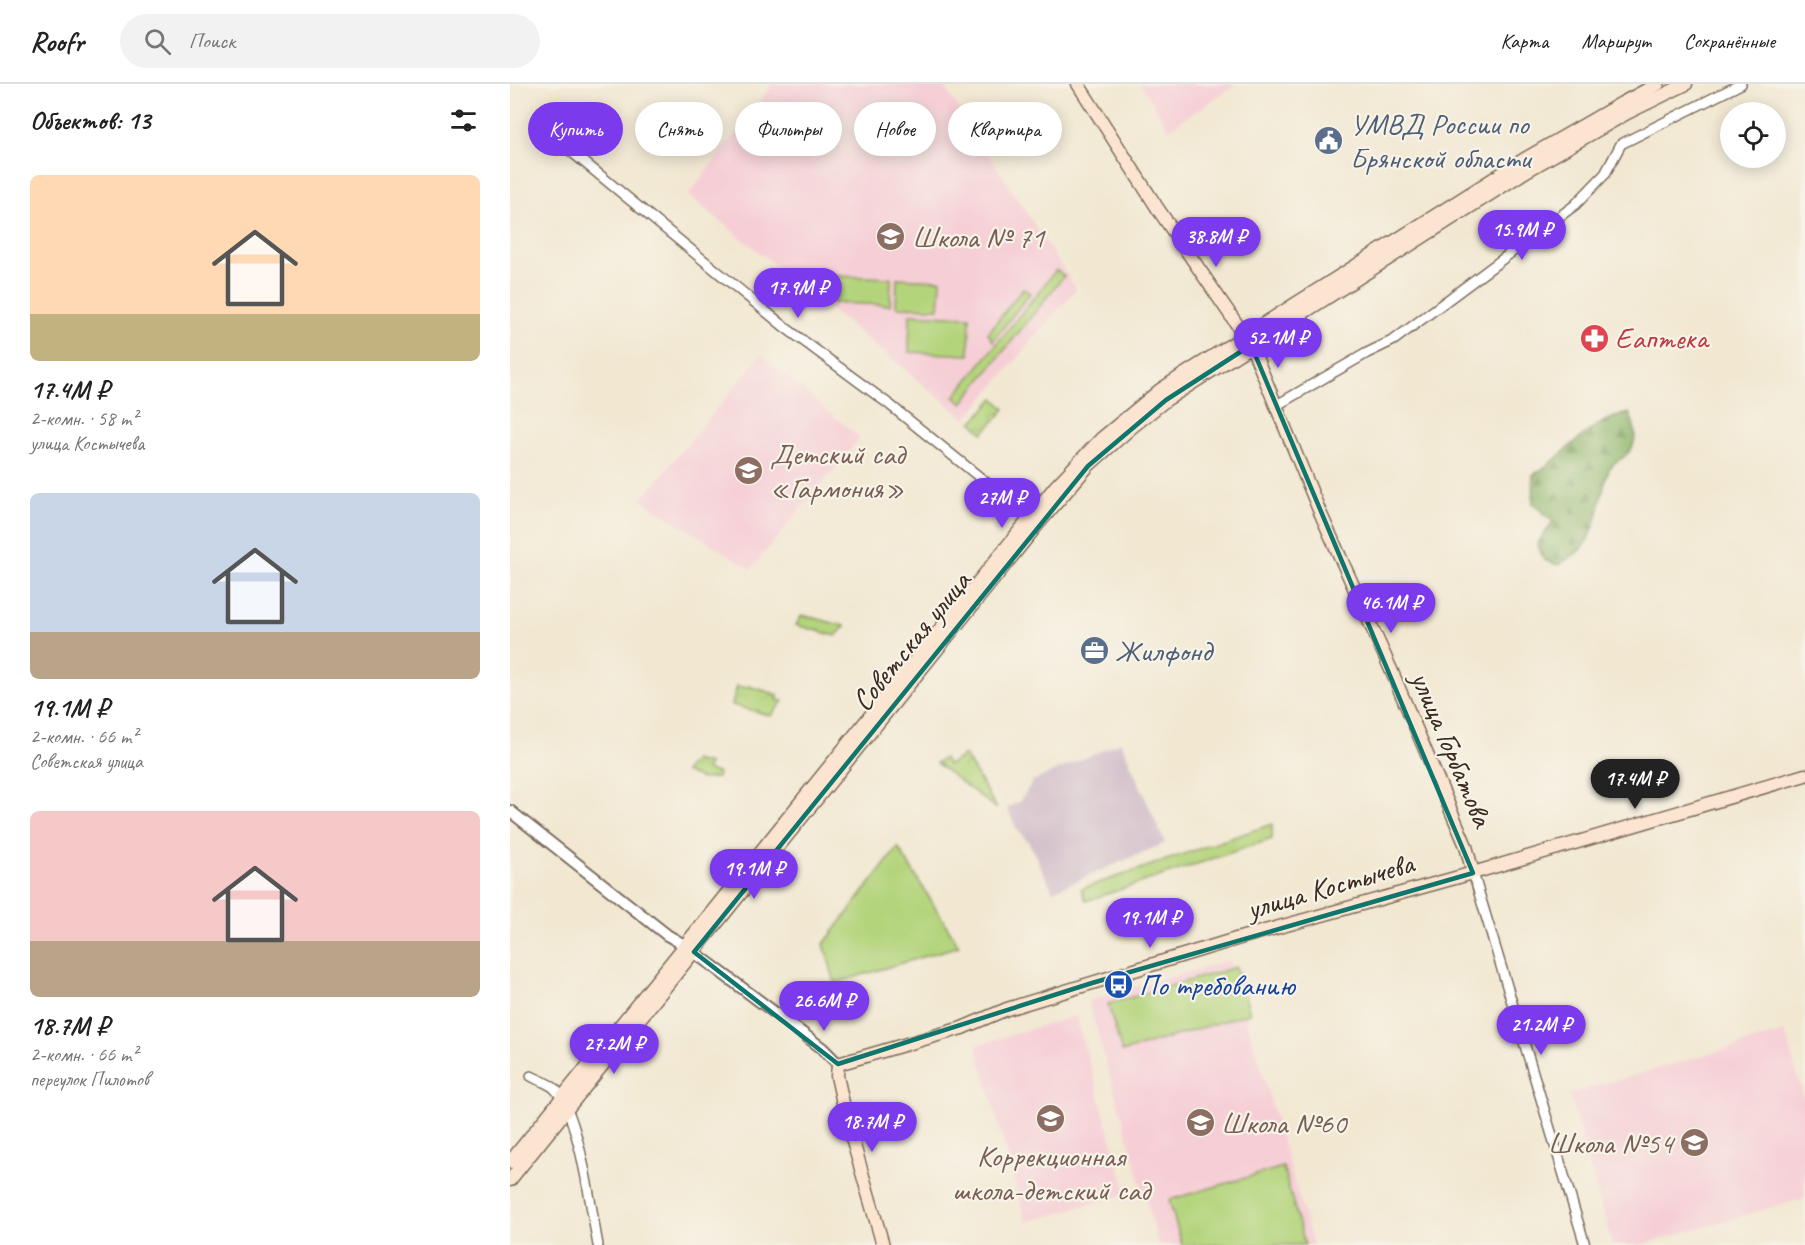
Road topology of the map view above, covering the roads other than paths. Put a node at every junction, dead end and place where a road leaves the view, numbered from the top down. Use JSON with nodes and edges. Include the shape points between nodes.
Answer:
{"nodes":[{"id":1,"x":1078,"y":84,"type":"edge"},
{"id":2,"x":1659,"y":84,"type":"edge"},
{"id":3,"x":1686,"y":84,"type":"edge"},
{"id":4,"x":1741,"y":84,"type":"edge"},
{"id":5,"x":577,"y":156,"type":"edge"},
{"id":6,"x":1248,"y":341,"type":"junction"},
{"id":7,"x":1277,"y":405,"type":"junction"},
{"id":8,"x":1034,"y":521,"type":"junction"},
{"id":9,"x":1805,"y":776,"type":"edge"},
{"id":10,"x":510,"y":811,"type":"edge"},
{"id":11,"x":1473,"y":873,"type":"junction"},
{"id":12,"x":690,"y":949,"type":"junction"},
{"id":13,"x":838,"y":1064,"type":"junction"},
{"id":14,"x":531,"y":1076,"type":"dead end"},
{"id":15,"x":562,"y":1098,"type":"junction"},
{"id":16,"x":567,"y":1110,"type":"junction"},
{"id":17,"x":510,"y":1162,"type":"edge"},
{"id":18,"x":510,"y":1180,"type":"edge"},
{"id":19,"x":598,"y":1245,"type":"edge"},
{"id":20,"x":883,"y":1245,"type":"edge"},
{"id":21,"x":1585,"y":1245,"type":"edge"}],
"edges":[{"from":1,"to":6,"type":"main road","name":"улица Горбатова"},
{"from":2,"to":6,"type":"main road","name":"Советская улица","via":[[1523,160]]},
{"from":3,"to":6,"type":"main road","name":"Советская улица","via":[[1528,170]]},
{"from":4,"to":7,"type":"street","via":[[1621,144],[1605,174],[1575,205],[1394,340]]},
{"from":5,"to":8,"type":"street","via":[[786,327]]},
{"from":6,"to":7,"type":"main road","name":"улица Горбатова"},
{"from":6,"to":8,"type":"main road","name":"Советская улица","via":[[1132,427]]},
{"from":7,"to":11,"type":"main road","name":"улица Горбатова","via":[[1466,846]]},
{"from":8,"to":12,"type":"main road","name":"Советская улица"},
{"from":9,"to":11,"type":"main road","name":"улица Костычева"},
{"from":10,"to":12,"type":"street"},
{"from":11,"to":13,"type":"main road","name":"улица Костычева","via":[[1103,979],[1007,1009],[962,1028]]},
{"from":11,"to":21,"type":"street","name":"улица Горбатова"},
{"from":12,"to":13,"type":"street"},
{"from":12,"to":15,"type":"main road","name":"Советская улица"},
{"from":12,"to":16,"type":"main road","name":"Советская улица"},
{"from":13,"to":20,"type":"main road","via":[[847,1120]]},
{"from":14,"to":15,"type":"street","via":[[554,1088]]},
{"from":15,"to":16,"type":"street"},
{"from":15,"to":17,"type":"main road","name":"Советская улица"},
{"from":16,"to":18,"type":"main road","name":"Советская улица"},
{"from":16,"to":19,"type":"street","via":[[574,1126]]}]}
